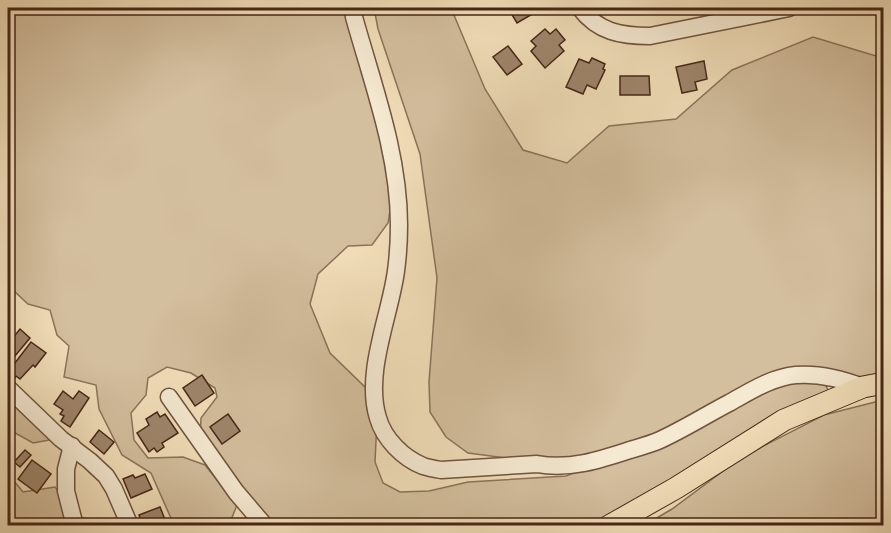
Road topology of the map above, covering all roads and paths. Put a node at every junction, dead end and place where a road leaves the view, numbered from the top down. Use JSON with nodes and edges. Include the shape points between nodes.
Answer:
{"nodes":[{"id":1,"x":353,"y":8,"type":"edge"},
{"id":2,"x":580,"y":8,"type":"edge"},
{"id":3,"x":789,"y":8,"type":"edge"},
{"id":4,"x":884,"y":383,"type":"edge"},
{"id":5,"x":863,"y":387,"type":"junction"},
{"id":6,"x":8,"y":388,"type":"edge"},
{"id":7,"x":169,"y":397,"type":"dead end"},
{"id":8,"x":72,"y":446,"type":"junction"},
{"id":9,"x":75,"y":525,"type":"edge"},
{"id":10,"x":130,"y":525,"type":"edge"},
{"id":11,"x":265,"y":525,"type":"edge"},
{"id":12,"x":609,"y":525,"type":"edge"}],
"edges":[{"from":1,"to":5,"type":"street","via":[[397,183],[396,270],[374,378],[374,400],[387,437],[411,460],[441,470],[576,465],[659,440],[777,379],[814,375]]},
{"from":2,"to":3,"type":"street","via":[[604,29],[627,36],[650,36]]},
{"from":4,"to":5,"type":"main road"},
{"from":5,"to":12,"type":"main road","via":[[784,420]]},
{"from":6,"to":8,"type":"street"},
{"from":7,"to":11,"type":"street","via":[[236,492]]},
{"from":8,"to":9,"type":"street","via":[[66,491]]},
{"from":8,"to":10,"type":"street","via":[[106,476]]}]}
